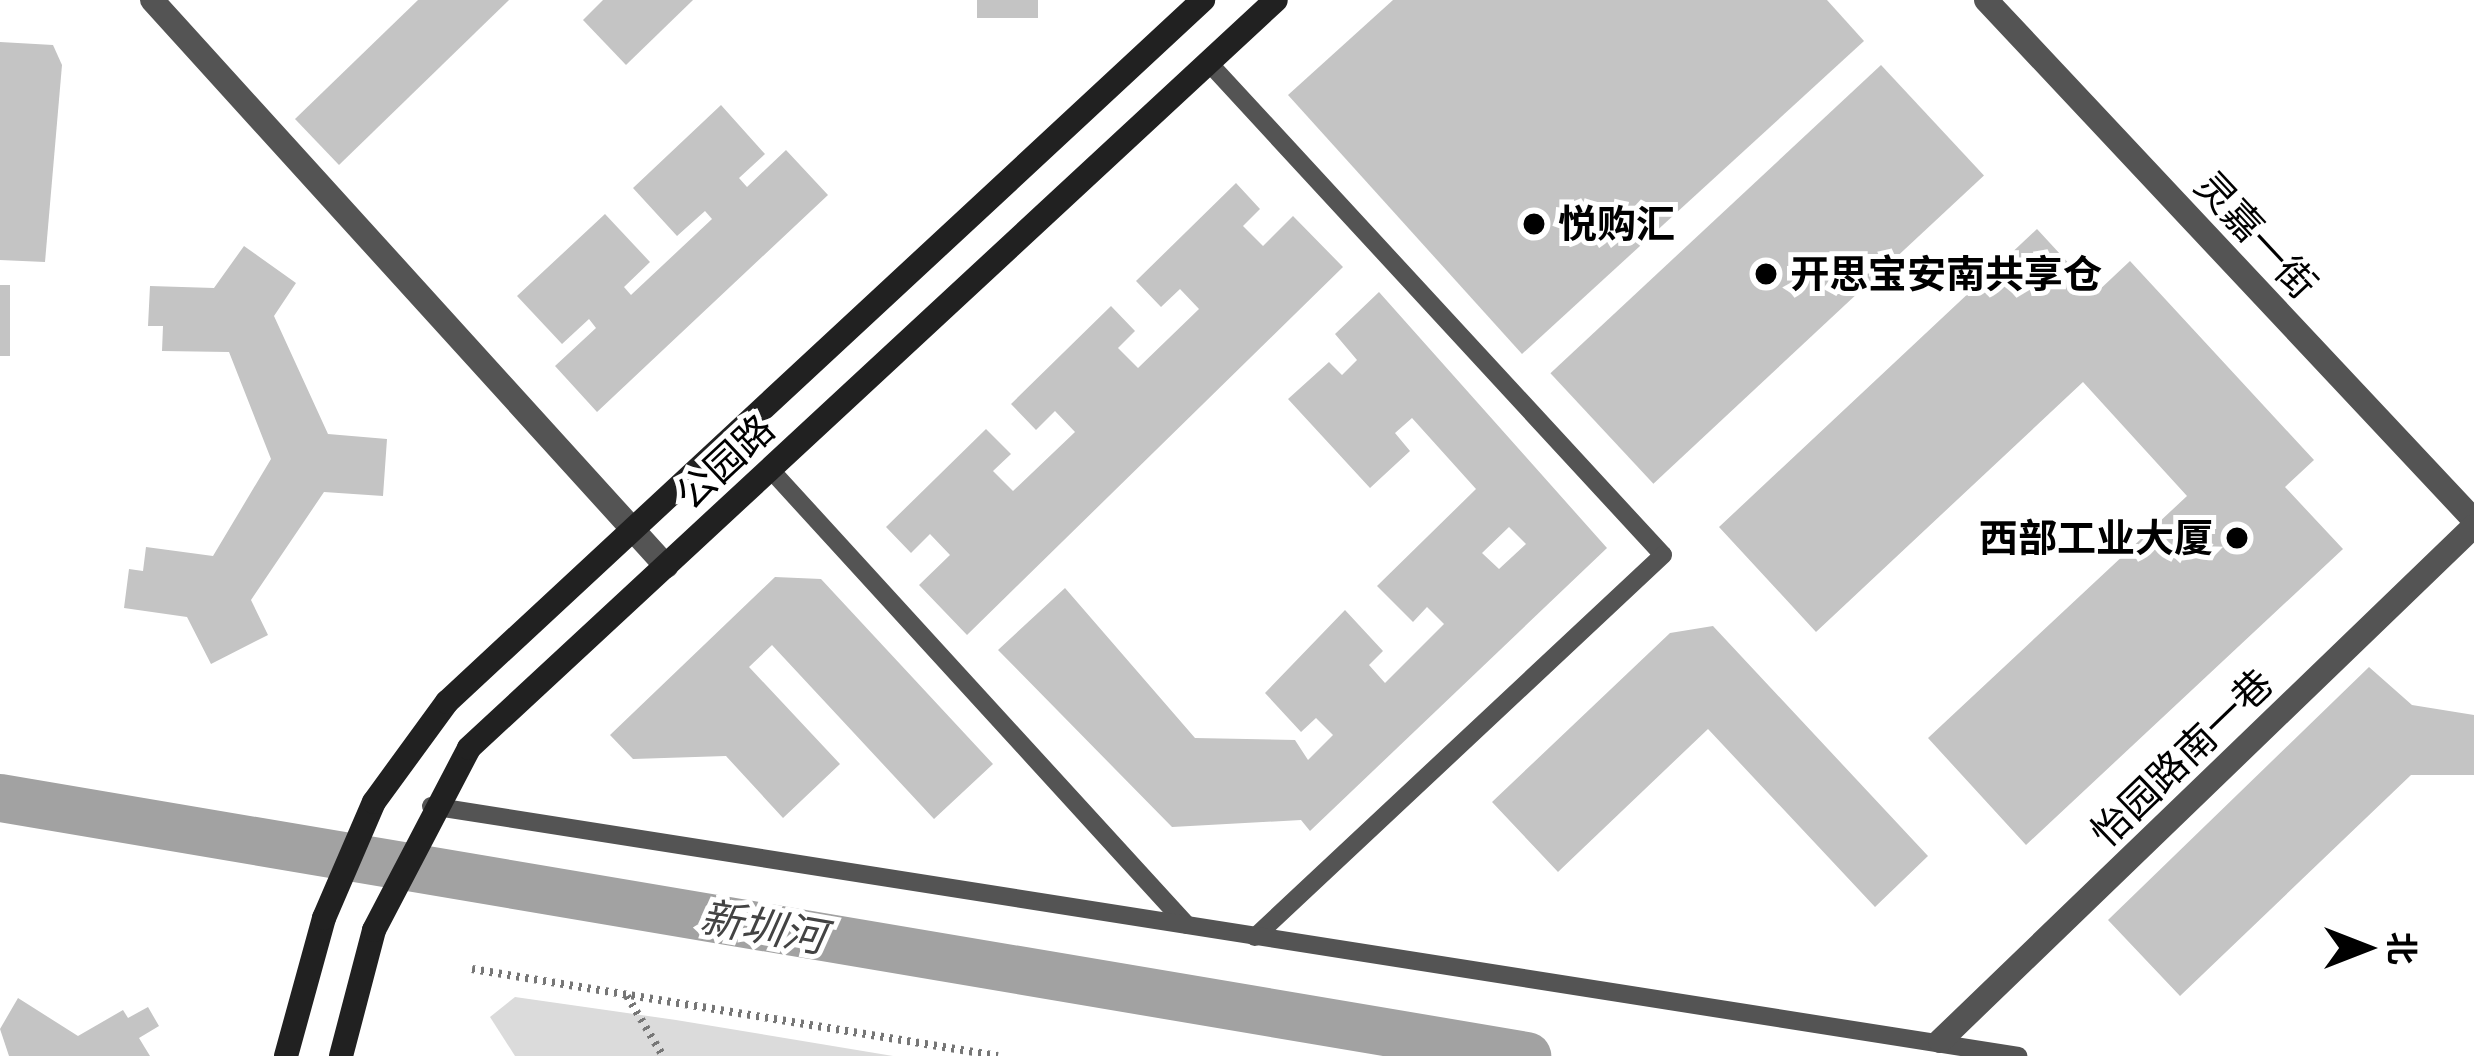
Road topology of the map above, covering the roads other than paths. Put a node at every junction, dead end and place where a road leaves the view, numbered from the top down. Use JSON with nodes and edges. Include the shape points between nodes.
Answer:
{"nodes":[{"id":1,"x":152,"y":0,"type":"edge"},
{"id":2,"x":1203,"y":0,"type":"edge"},
{"id":3,"x":1276,"y":0,"type":"edge"},
{"id":4,"x":1985,"y":0,"type":"edge"},
{"id":5,"x":1209,"y":63,"type":"junction"},
{"id":6,"x":770,"y":469,"type":"junction"},
{"id":7,"x":2474,"y":523,"type":"edge"},
{"id":8,"x":633,"y":530,"type":"junction"},
{"id":9,"x":666,"y":566,"type":"junction"},
{"id":10,"x":431,"y":806,"type":"junction"},
{"id":11,"x":1187,"y":925,"type":"junction"},
{"id":12,"x":1255,"y":937,"type":"junction"},
{"id":13,"x":1940,"y":1041,"type":"junction"},
{"id":14,"x":286,"y":1056,"type":"edge"},
{"id":15,"x":341,"y":1056,"type":"edge"},
{"id":16,"x":2018,"y":1056,"type":"edge"}],
"edges":[{"from":1,"to":8,"type":"street"},
{"from":2,"to":8,"type":"main road","name":"公园路"},
{"from":3,"to":5,"type":"main road","name":"公园路"},
{"from":4,"to":7,"type":"street","name":"灵嘉一街"},
{"from":5,"to":6,"type":"main road","name":"公园路"},
{"from":5,"to":12,"type":"lane","via":[[1663,555]]},
{"from":6,"to":9,"type":"main road","name":"公园路"},
{"from":6,"to":11,"type":"lane"},
{"from":7,"to":13,"type":"street","name":"怡园路南一巷"},
{"from":8,"to":9,"type":"street"},
{"from":8,"to":14,"type":"main road","name":"公园路","via":[[447,702],[374,802],[324,918]]},
{"from":9,"to":10,"type":"main road","name":"公园路","via":[[469,748]]},
{"from":10,"to":11,"type":"lane"},
{"from":10,"to":15,"type":"main road","name":"公园路","via":[[374,930]]},
{"from":11,"to":12,"type":"lane"},
{"from":12,"to":13,"type":"lane"},
{"from":13,"to":16,"type":"lane"}]}
